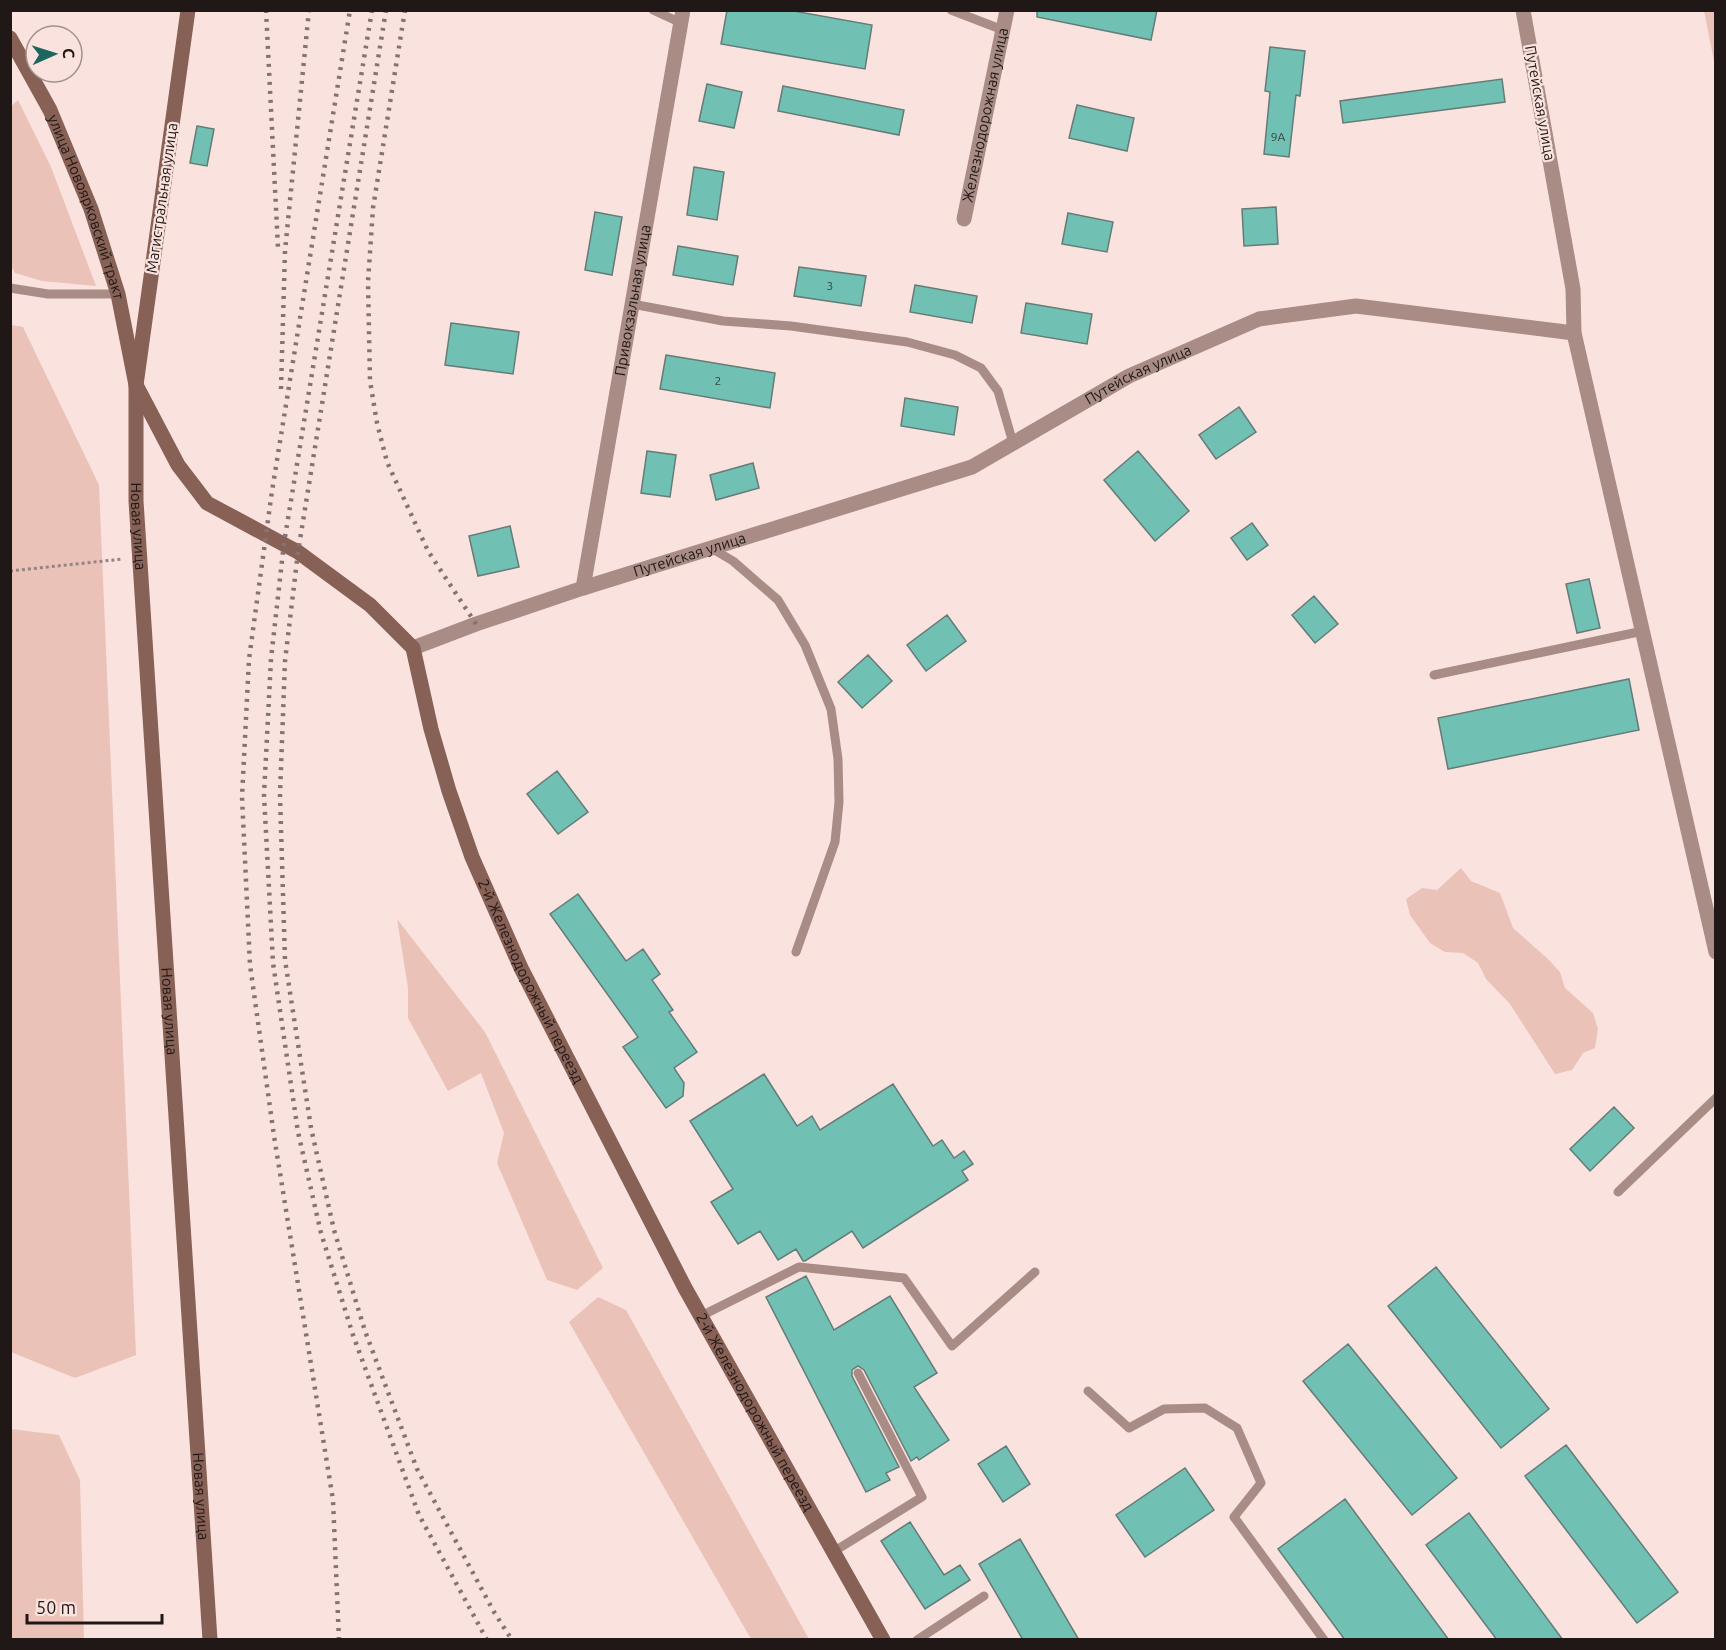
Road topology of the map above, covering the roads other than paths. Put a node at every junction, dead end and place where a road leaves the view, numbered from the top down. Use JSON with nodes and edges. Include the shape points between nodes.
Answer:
{"nodes":[{"id":1,"x":188,"y":10,"type":"edge"},
{"id":2,"x":653,"y":10,"type":"edge"},
{"id":3,"x":951,"y":10,"type":"edge"},
{"id":4,"x":1007,"y":10,"type":"edge"},
{"id":5,"x":1523,"y":10,"type":"edge"},
{"id":6,"x":682,"y":17,"type":"edge"},
{"id":7,"x":1003,"y":30,"type":"junction"},
{"id":8,"x":13,"y":50,"type":"edge"},
{"id":9,"x":964,"y":219,"type":"dead end"},
{"id":10,"x":10,"y":288,"type":"edge"},
{"id":11,"x":118,"y":294,"type":"junction"},
{"id":12,"x":632,"y":304,"type":"junction"},
{"id":13,"x":1574,"y":333,"type":"junction"},
{"id":14,"x":136,"y":385,"type":"junction"},
{"id":15,"x":1013,"y":443,"type":"junction"},
{"id":16,"x":711,"y":548,"type":"junction"},
{"id":17,"x":584,"y":588,"type":"junction"},
{"id":18,"x":1643,"y":630,"type":"junction"},
{"id":19,"x":413,"y":648,"type":"junction"},
{"id":20,"x":1434,"y":675,"type":"dead end"},
{"id":21,"x":796,"y":952,"type":"dead end"},
{"id":22,"x":1716,"y":952,"type":"edge"},
{"id":23,"x":1716,"y":1098,"type":"edge"},
{"id":24,"x":1618,"y":1192,"type":"dead end"},
{"id":25,"x":1035,"y":1272,"type":"dead end"},
{"id":26,"x":700,"y":1316,"type":"junction"},
{"id":27,"x":858,"y":1373,"type":"dead end"},
{"id":28,"x":1088,"y":1391,"type":"dead end"},
{"id":29,"x":833,"y":1551,"type":"junction"},
{"id":30,"x":984,"y":1596,"type":"dead end"},
{"id":31,"x":210,"y":1640,"type":"edge"},
{"id":32,"x":883,"y":1640,"type":"edge"},
{"id":33,"x":917,"y":1640,"type":"edge"},
{"id":34,"x":1324,"y":1640,"type":"edge"}],
"edges":[{"from":1,"to":14,"type":"street","name":"Магистральная улица"},
{"from":2,"to":6,"type":"lane"},
{"from":3,"to":7,"type":"lane"},
{"from":4,"to":7,"type":"street","name":"Железнодорожная улица"},
{"from":5,"to":13,"type":"street","name":"Путейская улица","via":[[1573,289]]},
{"from":6,"to":12,"type":"street","name":"Привокзальная улица"},
{"from":7,"to":9,"type":"street","name":"Железнодорожная улица"},
{"from":8,"to":11,"type":"street","name":"улица Новоярковский тракт","via":[[50,111],[87,198]]},
{"from":10,"to":11,"type":"lane","via":[[48,294]]},
{"from":11,"to":14,"type":"street","name":"улица Новоярковский тракт"},
{"from":12,"to":15,"type":"lane","via":[[723,321],[907,342],[955,355],[981,368],[998,391]]},
{"from":12,"to":17,"type":"street","name":"Привокзальная улица"},
{"from":13,"to":15,"type":"street","name":"Путейская улица","via":[[1356,306],[1259,319],[1129,376]]},
{"from":13,"to":18,"type":"street"},
{"from":14,"to":19,"type":"street","via":[[178,465],[207,502],[298,552],[370,605]]},
{"from":14,"to":31,"type":"street","name":"Новая улица","via":[[136,501]]},
{"from":15,"to":16,"type":"street","name":"Путейская улица","via":[[972,467]]},
{"from":16,"to":17,"type":"street","name":"Путейская улица"},
{"from":16,"to":21,"type":"lane","via":[[733,561],[778,600],[805,645],[831,709],[838,759],[835,842]]},
{"from":17,"to":19,"type":"street","name":"Путейская улица"},
{"from":18,"to":20,"type":"lane"},
{"from":18,"to":22,"type":"street"},
{"from":19,"to":26,"type":"street","name":"2-й Железнодорожный переезд","via":[[448,791],[472,857],[521,968]]},
{"from":23,"to":24,"type":"lane"},
{"from":25,"to":26,"type":"lane","via":[[952,1346],[904,1278],[883,1275],[799,1267]]},
{"from":26,"to":29,"type":"street","name":"2-й Железнодорожный переезд"},
{"from":27,"to":29,"type":"lane","via":[[922,1497]]},
{"from":28,"to":34,"type":"lane","via":[[1129,1428],[1164,1409],[1205,1408],[1237,1428],[1261,1483],[1234,1517]]},
{"from":29,"to":32,"type":"street","name":"2-й Железнодорожный переезд"},
{"from":30,"to":33,"type":"lane"}]}
